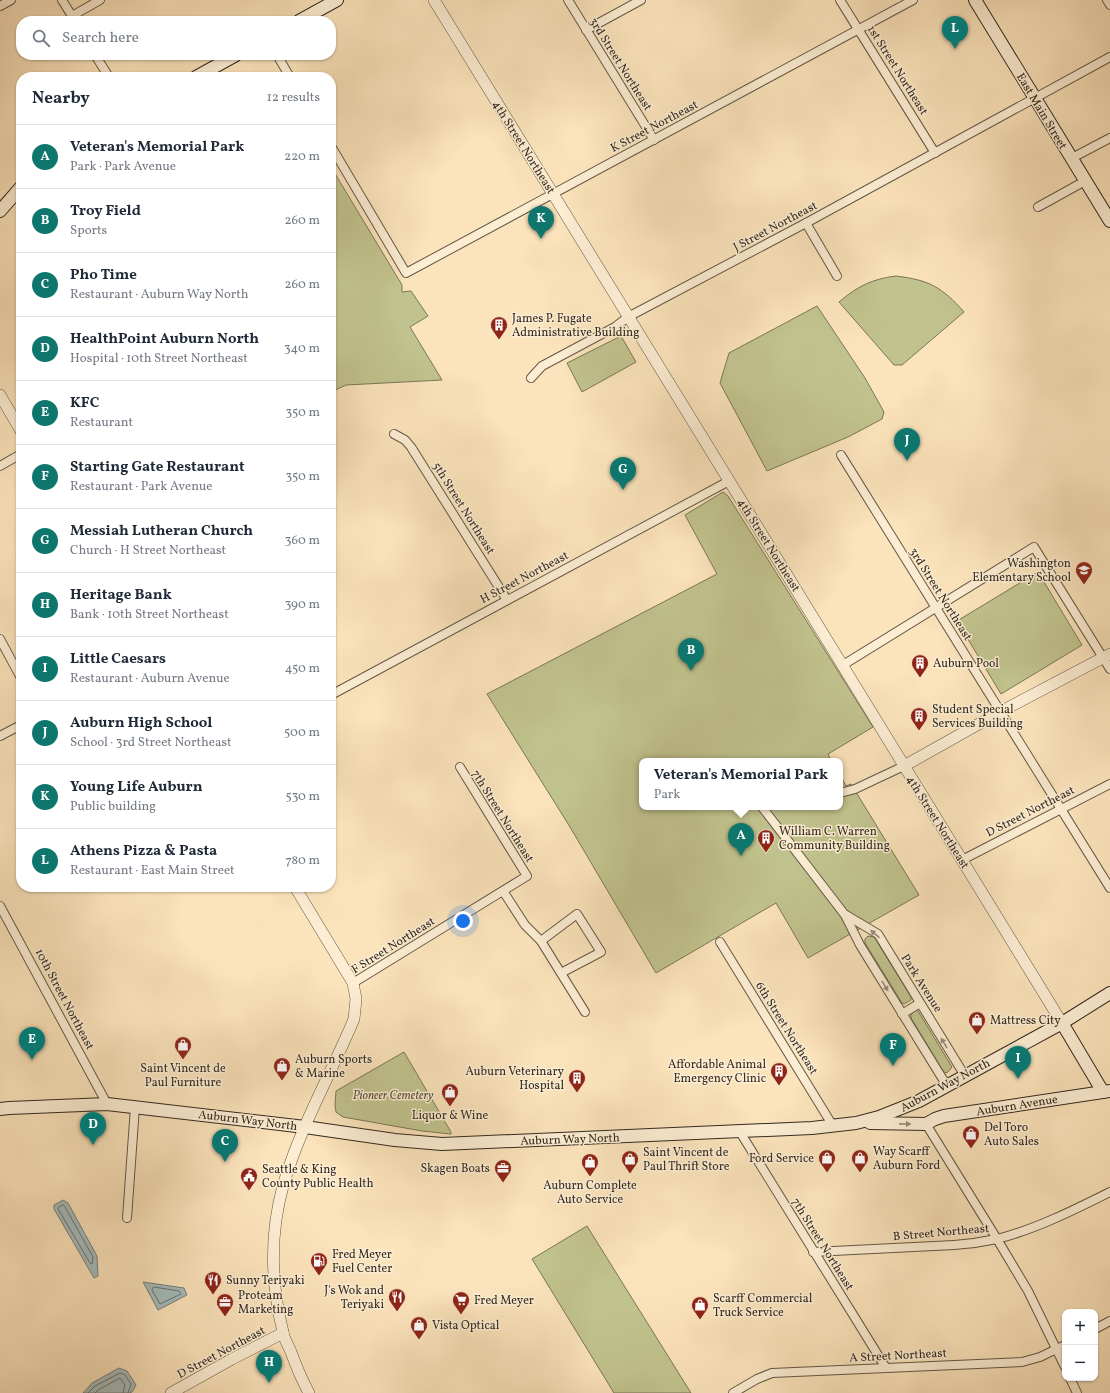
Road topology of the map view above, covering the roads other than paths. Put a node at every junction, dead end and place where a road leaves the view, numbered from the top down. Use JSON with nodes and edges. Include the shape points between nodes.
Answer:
{"nodes":[{"id":1,"x":11,"y":0,"type":"edge"},
{"id":2,"x":62,"y":0,"type":"edge"},
{"id":3,"x":100,"y":0,"type":"edge"},
{"id":4,"x":337,"y":0,"type":"edge"},
{"id":5,"x":434,"y":0,"type":"edge"},
{"id":6,"x":568,"y":0,"type":"edge"},
{"id":7,"x":641,"y":0,"type":"edge"},
{"id":8,"x":840,"y":0,"type":"edge"},
{"id":9,"x":913,"y":0,"type":"edge"},
{"id":10,"x":975,"y":0,"type":"edge"},
{"id":11,"x":1107,"y":0,"type":"edge"},
{"id":12,"x":1110,"y":5,"type":"edge"},
{"id":13,"x":0,"y":6,"type":"edge"},
{"id":14,"x":72,"y":16,"type":"edge"},
{"id":15,"x":76,"y":16,"type":"edge"},
{"id":16,"x":308,"y":16,"type":"edge"},
{"id":17,"x":858,"y":29,"type":"junction"},
{"id":18,"x":586,"y":30,"type":"junction"},
{"id":19,"x":1110,"y":57,"type":"edge"},
{"id":20,"x":99,"y":60,"type":"edge"},
{"id":21,"x":227,"y":60,"type":"edge"},
{"id":22,"x":280,"y":60,"type":"edge"},
{"id":23,"x":106,"y":72,"type":"edge"},
{"id":24,"x":205,"y":72,"type":"edge"},
{"id":25,"x":287,"y":72,"type":"edge"},
{"id":26,"x":1035,"y":99,"type":"junction"},
{"id":27,"x":1110,"y":138,"type":"edge"},
{"id":28,"x":654,"y":140,"type":"junction"},
{"id":29,"x":935,"y":152,"type":"junction"},
{"id":30,"x":336,"y":154,"type":"edge"},
{"id":31,"x":1072,"y":158,"type":"junction"},
{"id":32,"x":1086,"y":181,"type":"junction"},
{"id":33,"x":16,"y":193,"type":"edge"},
{"id":34,"x":553,"y":194,"type":"junction"},
{"id":35,"x":1038,"y":207,"type":"dead end"},
{"id":36,"x":0,"y":211,"type":"edge"},
{"id":37,"x":1110,"y":221,"type":"edge"},
{"id":38,"x":806,"y":223,"type":"junction"},
{"id":39,"x":837,"y":276,"type":"dead end"},
{"id":40,"x":628,"y":317,"type":"junction"},
{"id":41,"x":531,"y":378,"type":"dead end"},
{"id":42,"x":0,"y":395,"type":"edge"},
{"id":43,"x":16,"y":422,"type":"edge"},
{"id":44,"x":394,"y":434,"type":"dead end"},
{"id":45,"x":841,"y":455,"type":"dead end"},
{"id":46,"x":16,"y":457,"type":"edge"},
{"id":47,"x":0,"y":466,"type":"edge"},
{"id":48,"x":729,"y":481,"type":"junction"},
{"id":49,"x":507,"y":600,"type":"junction"},
{"id":50,"x":936,"y":608,"type":"junction"},
{"id":51,"x":0,"y":640,"type":"edge"},
{"id":52,"x":1106,"y":656,"type":"edge"},
{"id":53,"x":843,"y":665,"type":"junction"},
{"id":54,"x":16,"y":669,"type":"edge"},
{"id":55,"x":1110,"y":669,"type":"edge"},
{"id":56,"x":336,"y":692,"type":"edge"},
{"id":57,"x":1000,"y":712,"type":"junction"},
{"id":58,"x":16,"y":727,"type":"edge"},
{"id":59,"x":0,"y":736,"type":"edge"},
{"id":60,"x":904,"y":766,"type":"junction"},
{"id":61,"x":460,"y":767,"type":"dead end"},
{"id":62,"x":1110,"y":784,"type":"edge"},
{"id":63,"x":843,"y":792,"type":"edge"},
{"id":64,"x":764,"y":810,"type":"edge"},
{"id":65,"x":1062,"y":810,"type":"junction"},
{"id":66,"x":962,"y":860,"type":"junction"},
{"id":67,"x":527,"y":876,"type":"joint"},
{"id":68,"x":1110,"y":888,"type":"edge"},
{"id":69,"x":503,"y":891,"type":"junction"},
{"id":70,"x":298,"y":892,"type":"edge"},
{"id":71,"x":0,"y":906,"type":"edge"},
{"id":72,"x":845,"y":915,"type":"junction"},
{"id":73,"x":541,"y":941,"type":"junction"},
{"id":74,"x":720,"y":942,"type":"dead end"},
{"id":75,"x":562,"y":973,"type":"junction"},
{"id":76,"x":354,"y":983,"type":"junction"},
{"id":77,"x":1110,"y":993,"type":"edge"},
{"id":78,"x":920,"y":1003,"type":"junction"},
{"id":79,"x":585,"y":1012,"type":"dead end"},
{"id":80,"x":902,"y":1014,"type":"junction"},
{"id":81,"x":1062,"y":1022,"type":"junction"},
{"id":82,"x":965,"y":1076,"type":"junction"},
{"id":83,"x":947,"y":1086,"type":"junction"},
{"id":84,"x":1106,"y":1091,"type":"edge"},
{"id":85,"x":107,"y":1104,"type":"junction"},
{"id":86,"x":135,"y":1107,"type":"junction"},
{"id":87,"x":0,"y":1109,"type":"edge"},
{"id":88,"x":856,"y":1123,"type":"junction"},
{"id":89,"x":926,"y":1124,"type":"junction"},
{"id":90,"x":833,"y":1126,"type":"junction"},
{"id":91,"x":305,"y":1127,"type":"junction"},
{"id":92,"x":740,"y":1132,"type":"junction"},
{"id":93,"x":1110,"y":1192,"type":"edge"},
{"id":94,"x":127,"y":1218,"type":"dead end"},
{"id":95,"x":997,"y":1239,"type":"junction"},
{"id":96,"x":813,"y":1252,"type":"junction"},
{"id":97,"x":1110,"y":1321,"type":"edge"},
{"id":98,"x":1098,"y":1327,"type":"edge"},
{"id":99,"x":283,"y":1333,"type":"junction"},
{"id":100,"x":1062,"y":1346,"type":"edge"},
{"id":101,"x":1057,"y":1349,"type":"junction"},
{"id":102,"x":1062,"y":1360,"type":"edge"},
{"id":103,"x":886,"y":1368,"type":"junction"},
{"id":104,"x":1071,"y":1381,"type":"edge"},
{"id":105,"x":172,"y":1393,"type":"edge"},
{"id":106,"x":309,"y":1393,"type":"edge"},
{"id":107,"x":733,"y":1393,"type":"edge"},
{"id":108,"x":1077,"y":1393,"type":"edge"}],
"edges":[{"from":1,"to":13,"type":"street"},
{"from":2,"to":14,"type":"street"},
{"from":3,"to":15,"type":"street"},
{"from":4,"to":16,"type":"main road"},
{"from":5,"to":34,"type":"street","name":"4th Street Northeast"},
{"from":6,"to":18,"type":"street","name":"3rd Street Northeast"},
{"from":7,"to":18,"type":"street"},
{"from":8,"to":17,"type":"street","name":"1st Street Northeast"},
{"from":9,"to":17,"type":"street","name":"K Street Northeast"},
{"from":10,"to":26,"type":"main road","name":"East Main Street"},
{"from":11,"to":12,"type":"street"},
{"from":17,"to":28,"type":"street","name":"K Street Northeast"},
{"from":17,"to":29,"type":"street","name":"1st Street Northeast"},
{"from":18,"to":28,"type":"street","name":"3rd Street Northeast"},
{"from":19,"to":26,"type":"street","name":"J Street Northeast"},
{"from":20,"to":23,"type":"street"},
{"from":21,"to":24,"type":"main road"},
{"from":22,"to":25,"type":"street"},
{"from":26,"to":29,"type":"street","name":"J Street Northeast"},
{"from":26,"to":31,"type":"main road","name":"East Main Street"},
{"from":27,"to":31,"type":"street"},
{"from":28,"to":34,"type":"street","name":"K Street Northeast"},
{"from":29,"to":38,"type":"street","name":"J Street Northeast"},
{"from":30,"to":34,"type":"street","name":"K Street Northeast","via":[[406,273]]},
{"from":31,"to":32,"type":"main road","name":"East Main Street"},
{"from":32,"to":35,"type":"street"},
{"from":32,"to":37,"type":"main road","name":"East Main Street"},
{"from":33,"to":36,"type":"main road"},
{"from":34,"to":40,"type":"street","name":"4th Street Northeast"},
{"from":38,"to":39,"type":"street"},
{"from":38,"to":40,"type":"street","name":"J Street Northeast"},
{"from":40,"to":41,"type":"street","name":"J Street Northeast","via":[[615,327],[542,366]]},
{"from":40,"to":48,"type":"street","name":"4th Street Northeast"},
{"from":42,"to":43,"type":"street"},
{"from":44,"to":49,"type":"street","name":"5th Street Northeast","via":[[411,447]]},
{"from":45,"to":50,"type":"street","name":"3rd Street Northeast"},
{"from":46,"to":47,"type":"street"},
{"from":48,"to":49,"type":"street","name":"H Street Northeast"},
{"from":48,"to":53,"type":"street","name":"4th Street Northeast"},
{"from":49,"to":56,"type":"street","name":"H Street Northeast"},
{"from":50,"to":52,"type":"street","via":[[1034,547]]},
{"from":50,"to":53,"type":"street"},
{"from":50,"to":57,"type":"street","name":"3rd Street Northeast"},
{"from":51,"to":54,"type":"street"},
{"from":52,"to":55,"type":"street"},
{"from":52,"to":57,"type":"street"},
{"from":53,"to":60,"type":"street","name":"4th Street Northeast"},
{"from":57,"to":60,"type":"street"},
{"from":57,"to":65,"type":"street","name":"3rd Street Northeast"},
{"from":58,"to":59,"type":"street"},
{"from":60,"to":63,"type":"street"},
{"from":60,"to":66,"type":"street","name":"4th Street Northeast"},
{"from":61,"to":67,"type":"street","name":"7th Street Northeast"},
{"from":62,"to":65,"type":"street","name":"D Street Northeast"},
{"from":64,"to":72,"type":"street","name":"Park Avenue"},
{"from":65,"to":66,"type":"street","name":"D Street Northeast"},
{"from":65,"to":68,"type":"street","name":"3rd Street Northeast"},
{"from":66,"to":81,"type":"street","name":"4th Street Northeast"},
{"from":67,"to":69,"type":"street","name":"F Street Northeast"},
{"from":69,"to":73,"type":"street","via":[[524,924]]},
{"from":69,"to":76,"type":"street","name":"F Street Northeast"},
{"from":70,"to":76,"type":"street"},
{"from":71,"to":85,"type":"street","name":"10th Street Northeast"},
{"from":78,"to":72,"type":"street","name":"Park Avenue","one_way":true,"via":[[878,934]]},
{"from":72,"to":80,"type":"street","name":"Park Avenue","one_way":true},
{"from":73,"to":75,"type":"street"},
{"from":73,"to":75,"type":"street","via":[[577,914],[601,952]]},
{"from":74,"to":90,"type":"street","name":"6th Street Northeast"},
{"from":75,"to":79,"type":"street"},
{"from":76,"to":91,"type":"street","via":[[354,1019]]},
{"from":77,"to":81,"type":"main road","name":"Auburn Way North"},
{"from":78,"to":80,"type":"street"},
{"from":82,"to":78,"type":"street","name":"Park Avenue","one_way":true},
{"from":80,"to":83,"type":"street","name":"Park Avenue"},
{"from":81,"to":82,"type":"main road","name":"Auburn Way North"},
{"from":81,"to":84,"type":"main road","name":"4th Street Northeast"},
{"from":82,"to":83,"type":"main road","name":"Auburn Way North"},
{"from":83,"to":88,"type":"main road","name":"Auburn Way North","via":[[900,1110]]},
{"from":84,"to":89,"type":"main road","name":"Auburn Avenue","via":[[944,1116]]},
{"from":85,"to":86,"type":"main road","name":"Auburn Way North"},
{"from":85,"to":87,"type":"main road","name":"Auburn Way North"},
{"from":86,"to":91,"type":"main road","name":"Auburn Way North"},
{"from":86,"to":94,"type":"street"},
{"from":88,"to":89,"type":"main road","one_way":true},
{"from":88,"to":90,"type":"main road","name":"Auburn Way North"},
{"from":89,"to":95,"type":"street"},
{"from":90,"to":92,"type":"main road","name":"Auburn Way North"},
{"from":91,"to":92,"type":"main road","name":"Auburn Way North","via":[[403,1141],[455,1144]]},
{"from":91,"to":99,"type":"street","via":[[283,1185],[275,1222],[274,1278]]},
{"from":92,"to":96,"type":"street","name":"7th Street Northeast"},
{"from":93,"to":95,"type":"street","name":"B Street Northeast","via":[[1054,1219]]},
{"from":95,"to":96,"type":"street","name":"B Street Northeast","via":[[954,1245]]},
{"from":95,"to":101,"type":"street","via":[[1028,1291]]},
{"from":96,"to":103,"type":"street","name":"7th Street Northeast"},
{"from":97,"to":98,"type":"street"},
{"from":99,"to":105,"type":"street","name":"D Street Northeast"},
{"from":99,"to":106,"type":"street"},
{"from":100,"to":101,"type":"street","name":"A Street Northeast"},
{"from":101,"to":102,"type":"street"},
{"from":101,"to":103,"type":"street","name":"A Street Northeast","via":[[1022,1362]]},
{"from":103,"to":107,"type":"street","name":"A Street Northeast","via":[[772,1373]]},
{"from":104,"to":108,"type":"street"}]}
